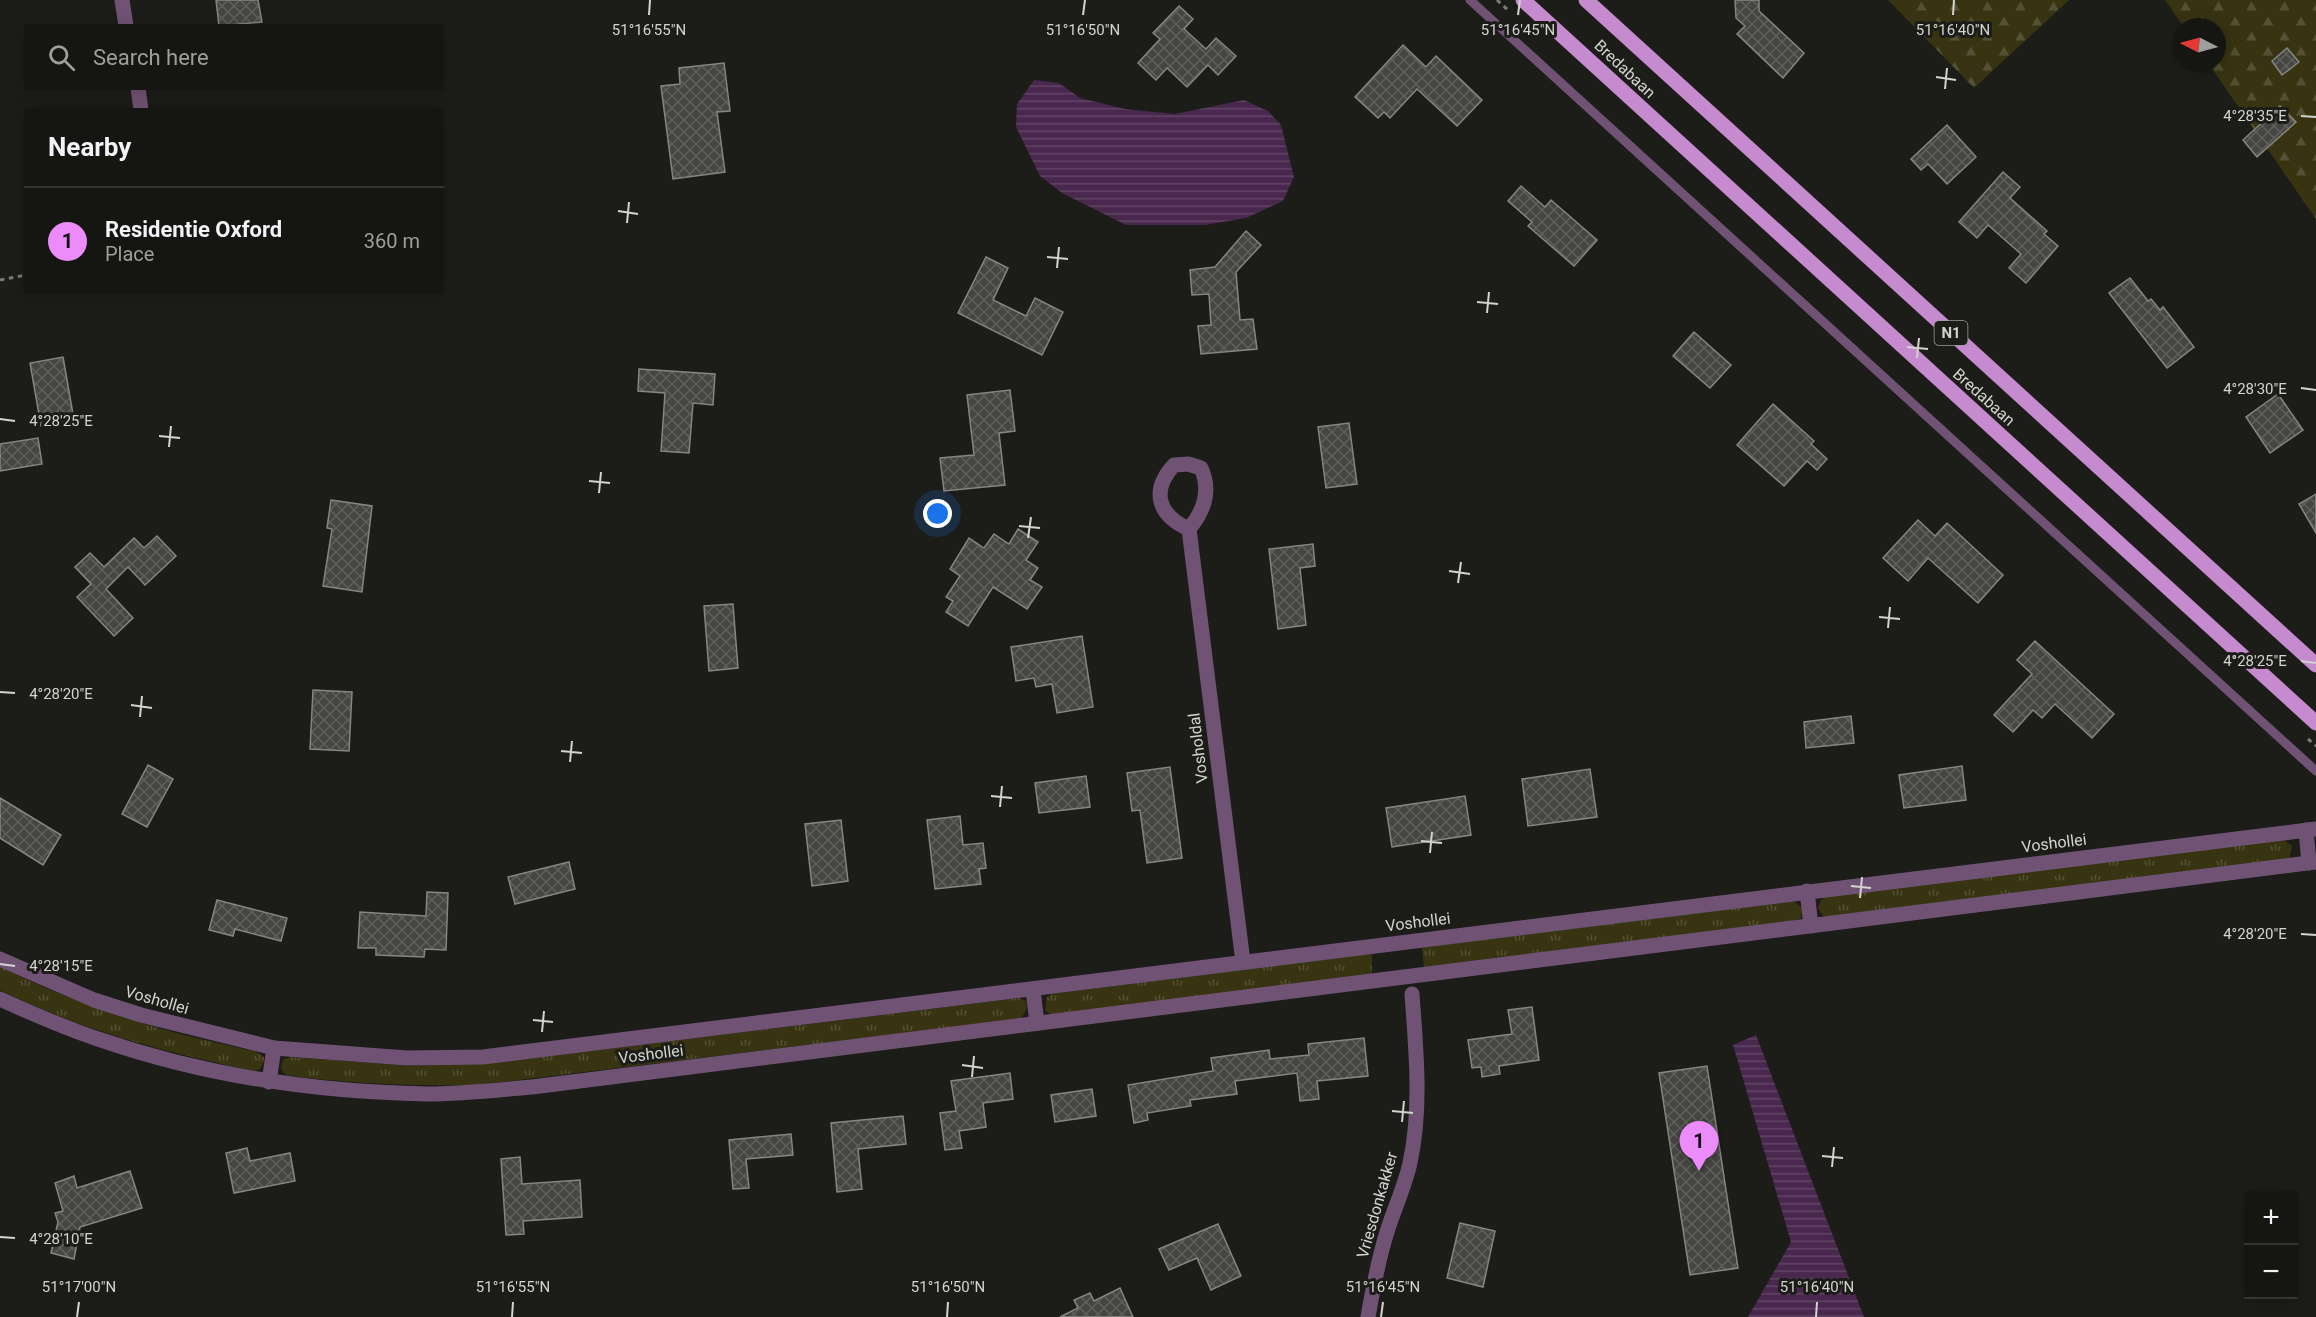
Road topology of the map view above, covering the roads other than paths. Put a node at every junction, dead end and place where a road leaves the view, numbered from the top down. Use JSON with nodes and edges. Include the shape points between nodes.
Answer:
{"nodes":[{"id":1,"x":122,"y":0,"type":"edge"},
{"id":2,"x":1470,"y":0,"type":"edge"},
{"id":3,"x":1523,"y":0,"type":"edge"},
{"id":4,"x":1586,"y":0,"type":"edge"},
{"id":5,"x":126,"y":24,"type":"edge"},
{"id":6,"x":138,"y":90,"type":"edge"},
{"id":7,"x":141,"y":108,"type":"edge"},
{"id":8,"x":1190,"y":529,"type":"dead end"},
{"id":9,"x":2316,"y":665,"type":"edge"},
{"id":10,"x":2316,"y":723,"type":"edge"},
{"id":11,"x":2316,"y":771,"type":"edge"},
{"id":12,"x":2311,"y":830,"type":"edge"},
{"id":13,"x":2313,"y":862,"type":"edge"},
{"id":14,"x":1807,"y":891,"type":"junction"},
{"id":15,"x":1811,"y":926,"type":"junction"},
{"id":16,"x":0,"y":959,"type":"edge"},
{"id":17,"x":1242,"y":962,"type":"junction"},
{"id":18,"x":1033,"y":990,"type":"junction"},
{"id":19,"x":1412,"y":994,"type":"dead end"},
{"id":20,"x":0,"y":999,"type":"edge"},
{"id":21,"x":1037,"y":1023,"type":"junction"},
{"id":22,"x":274,"y":1048,"type":"junction"},
{"id":23,"x":269,"y":1082,"type":"junction"},
{"id":24,"x":1368,"y":1317,"type":"edge"}],
"edges":[{"from":1,"to":5,"type":"street"},
{"from":2,"to":11,"type":"lane"},
{"from":3,"to":10,"type":"main road","name":"Bredabaan","number":"N1"},
{"from":4,"to":9,"type":"main road","name":"Bredabaan","number":"N1"},
{"from":6,"to":7,"type":"street"},
{"from":8,"to":17,"type":"street","name":"Vosholdal"},
{"from":12,"to":13,"type":"street","name":"Voshollei"},
{"from":12,"to":14,"type":"street","name":"Voshollei"},
{"from":13,"to":15,"type":"street","name":"Voshollei"},
{"from":14,"to":15,"type":"street"},
{"from":14,"to":17,"type":"street","name":"Voshollei"},
{"from":15,"to":21,"type":"street","name":"Voshollei"},
{"from":16,"to":22,"type":"street","name":"Voshollei","via":[[94,1000]]},
{"from":17,"to":18,"type":"street","name":"Voshollei"},
{"from":18,"to":21,"type":"street"},
{"from":18,"to":22,"type":"street","name":"Voshollei","via":[[483,1057],[407,1058]]},
{"from":19,"to":24,"type":"street","name":"Vriesdonkakker","via":[[1418,1084],[1415,1129],[1410,1165],[1386,1234]]},
{"from":20,"to":23,"type":"street","name":"Voshollei","via":[[100,1040],[160,1059]]},
{"from":21,"to":23,"type":"street","name":"Voshollei","via":[[479,1092],[428,1094]]},
{"from":22,"to":23,"type":"street"}]}
